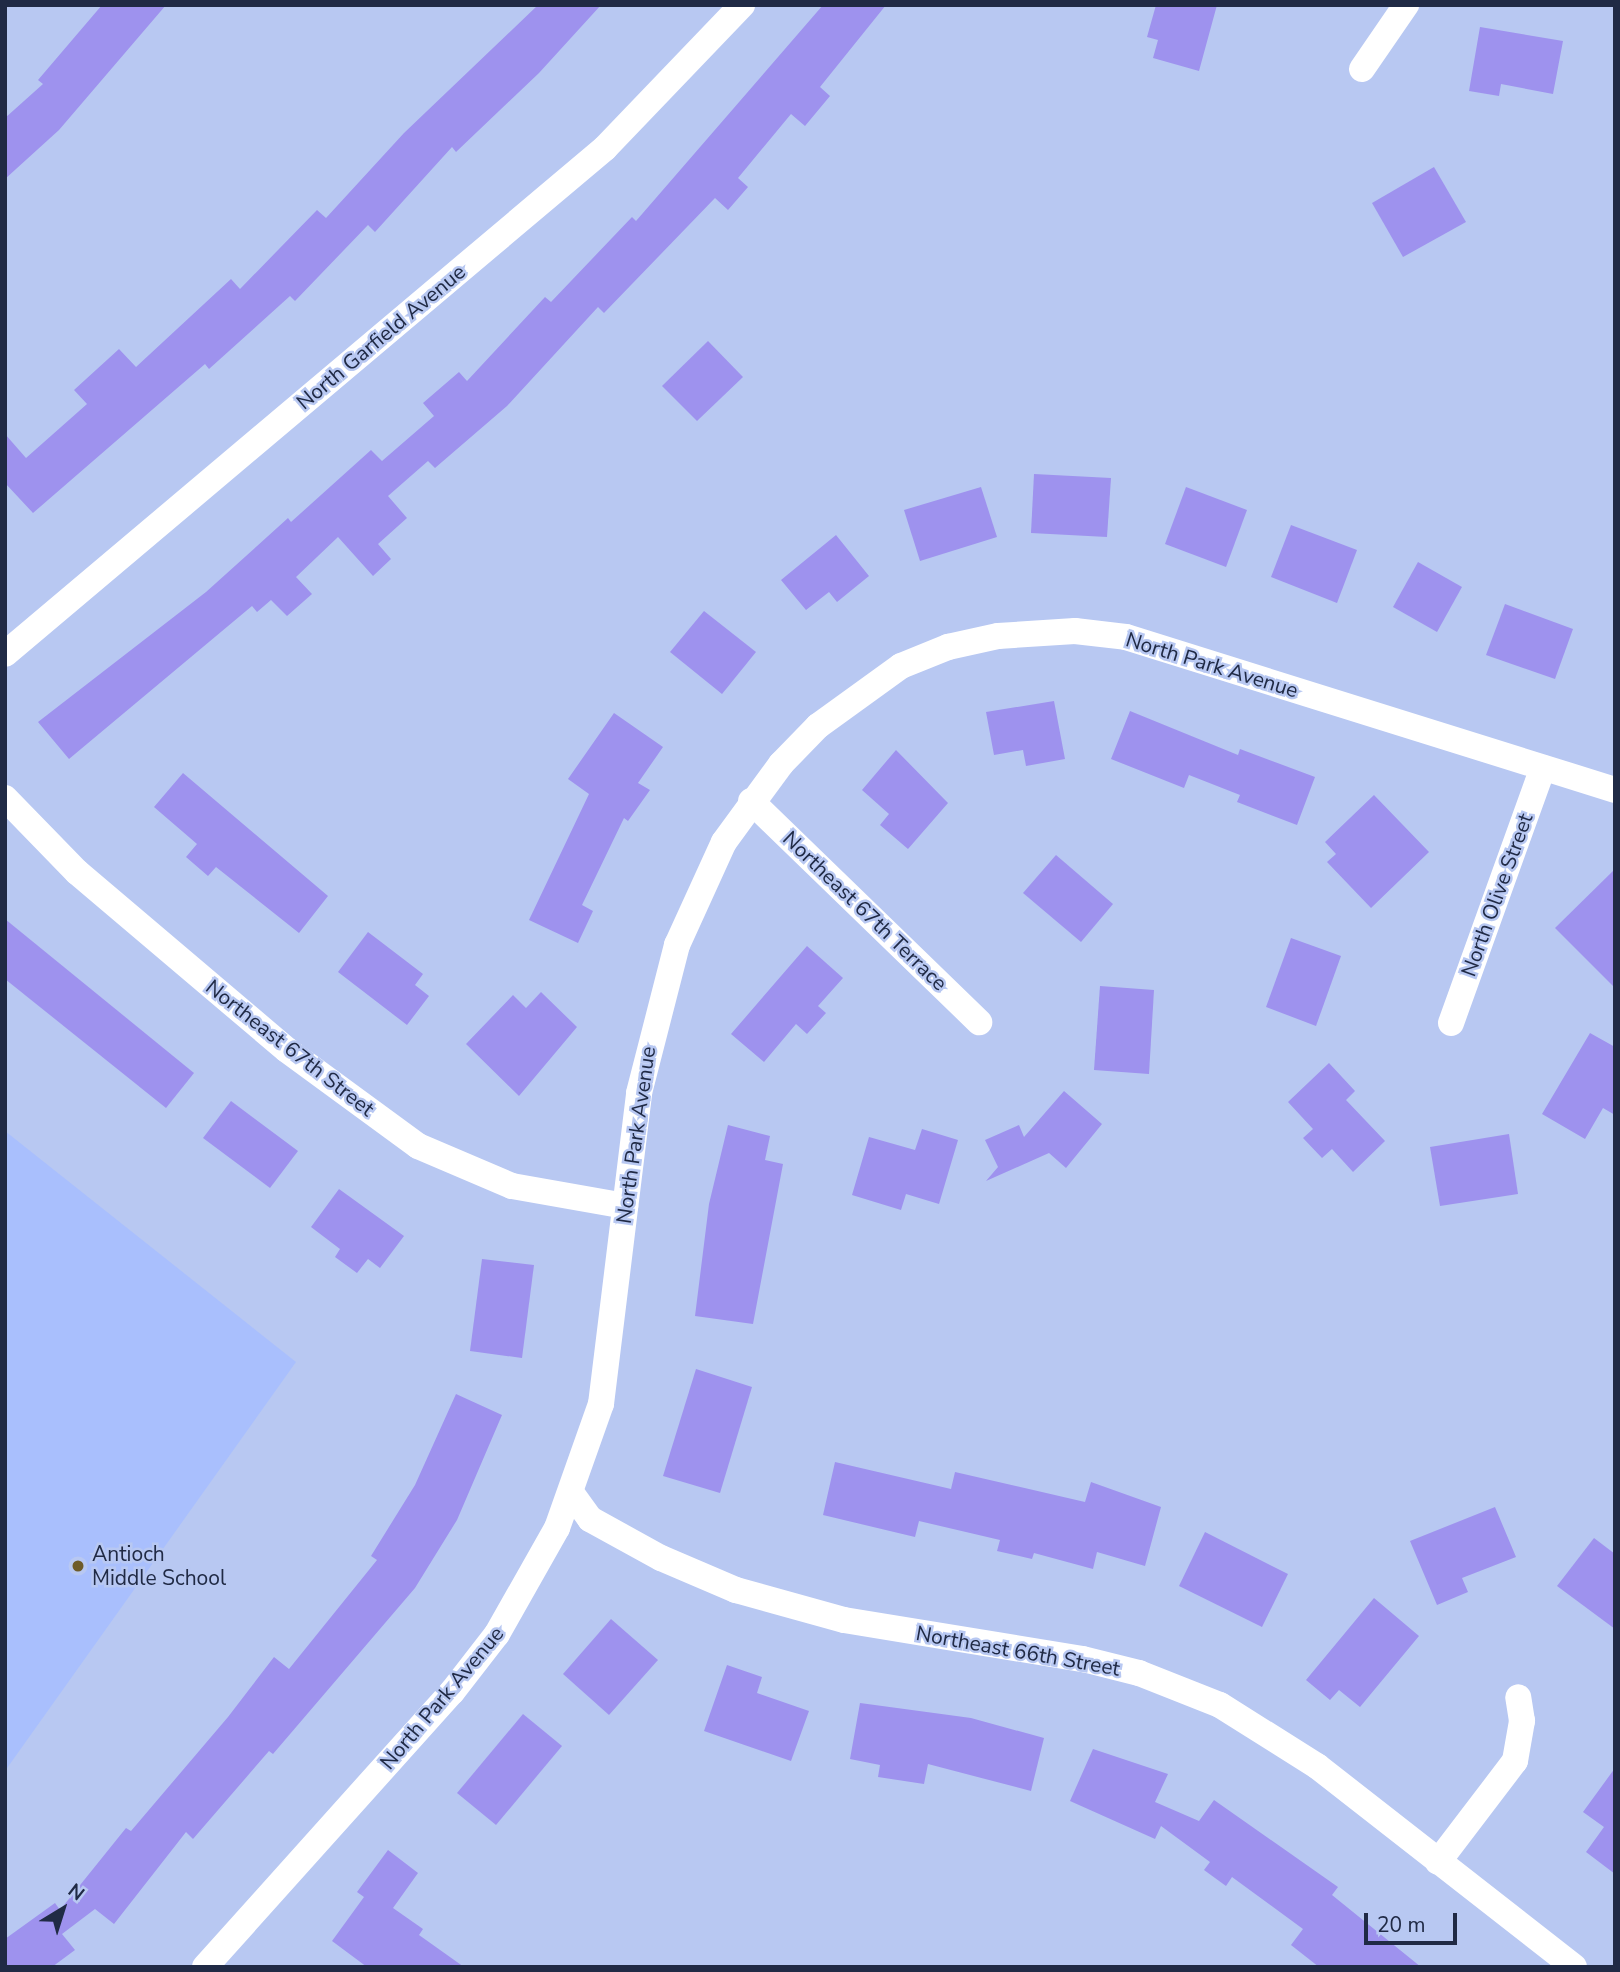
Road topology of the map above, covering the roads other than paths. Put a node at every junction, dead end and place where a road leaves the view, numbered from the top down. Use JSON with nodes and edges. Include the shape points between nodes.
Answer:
{"nodes":[{"id":1,"x":742,"y":5,"type":"edge"},
{"id":2,"x":1406,"y":5,"type":"edge"},
{"id":3,"x":1362,"y":69,"type":"dead end"},
{"id":4,"x":5,"y":654,"type":"edge"},
{"id":5,"x":1543,"y":768,"type":"junction"},
{"id":6,"x":1615,"y":790,"type":"edge"},
{"id":7,"x":5,"y":798,"type":"edge"},
{"id":8,"x":751,"y":801,"type":"junction"},
{"id":9,"x":979,"y":1022,"type":"dead end"},
{"id":10,"x":1451,"y":1023,"type":"dead end"},
{"id":11,"x":625,"y":1206,"type":"junction"},
{"id":12,"x":572,"y":1494,"type":"junction"},
{"id":13,"x":1518,"y":1697,"type":"dead end"},
{"id":14,"x":1438,"y":1863,"type":"junction"},
{"id":15,"x":216,"y":1963,"type":"edge"},
{"id":16,"x":1574,"y":1967,"type":"edge"}],
"edges":[{"from":1,"to":4,"type":"street","name":"North Garfield Avenue","via":[[605,148]]},
{"from":2,"to":3,"type":"street"},
{"from":5,"to":6,"type":"street","name":"North Park Avenue"},
{"from":5,"to":8,"type":"street","name":"North Park Avenue","via":[[1126,637],[1049,631],[961,644],[901,666],[818,726]]},
{"from":5,"to":10,"type":"street","name":"North Olive Street"},
{"from":7,"to":11,"type":"street","name":"Northeast 67th Street","via":[[77,872],[286,1050],[418,1146],[512,1186]]},
{"from":8,"to":9,"type":"street","name":"Northeast 67th Terrace"},
{"from":8,"to":11,"type":"street","name":"North Park Avenue","via":[[700,888],[659,1003],[639,1093]]},
{"from":11,"to":12,"type":"street","name":"North Park Avenue","via":[[601,1404]]},
{"from":12,"to":14,"type":"street","name":"Northeast 66th Street","via":[[590,1519],[661,1558],[736,1590],[844,1620],[1095,1662],[1220,1705],[1317,1766]]},
{"from":12,"to":15,"type":"street","name":"North Park Avenue","via":[[536,1571],[490,1643]]},
{"from":13,"to":14,"type":"street","via":[[1522,1721],[1515,1761]]},
{"from":14,"to":16,"type":"street","name":"Northeast 66th Street"}]}
